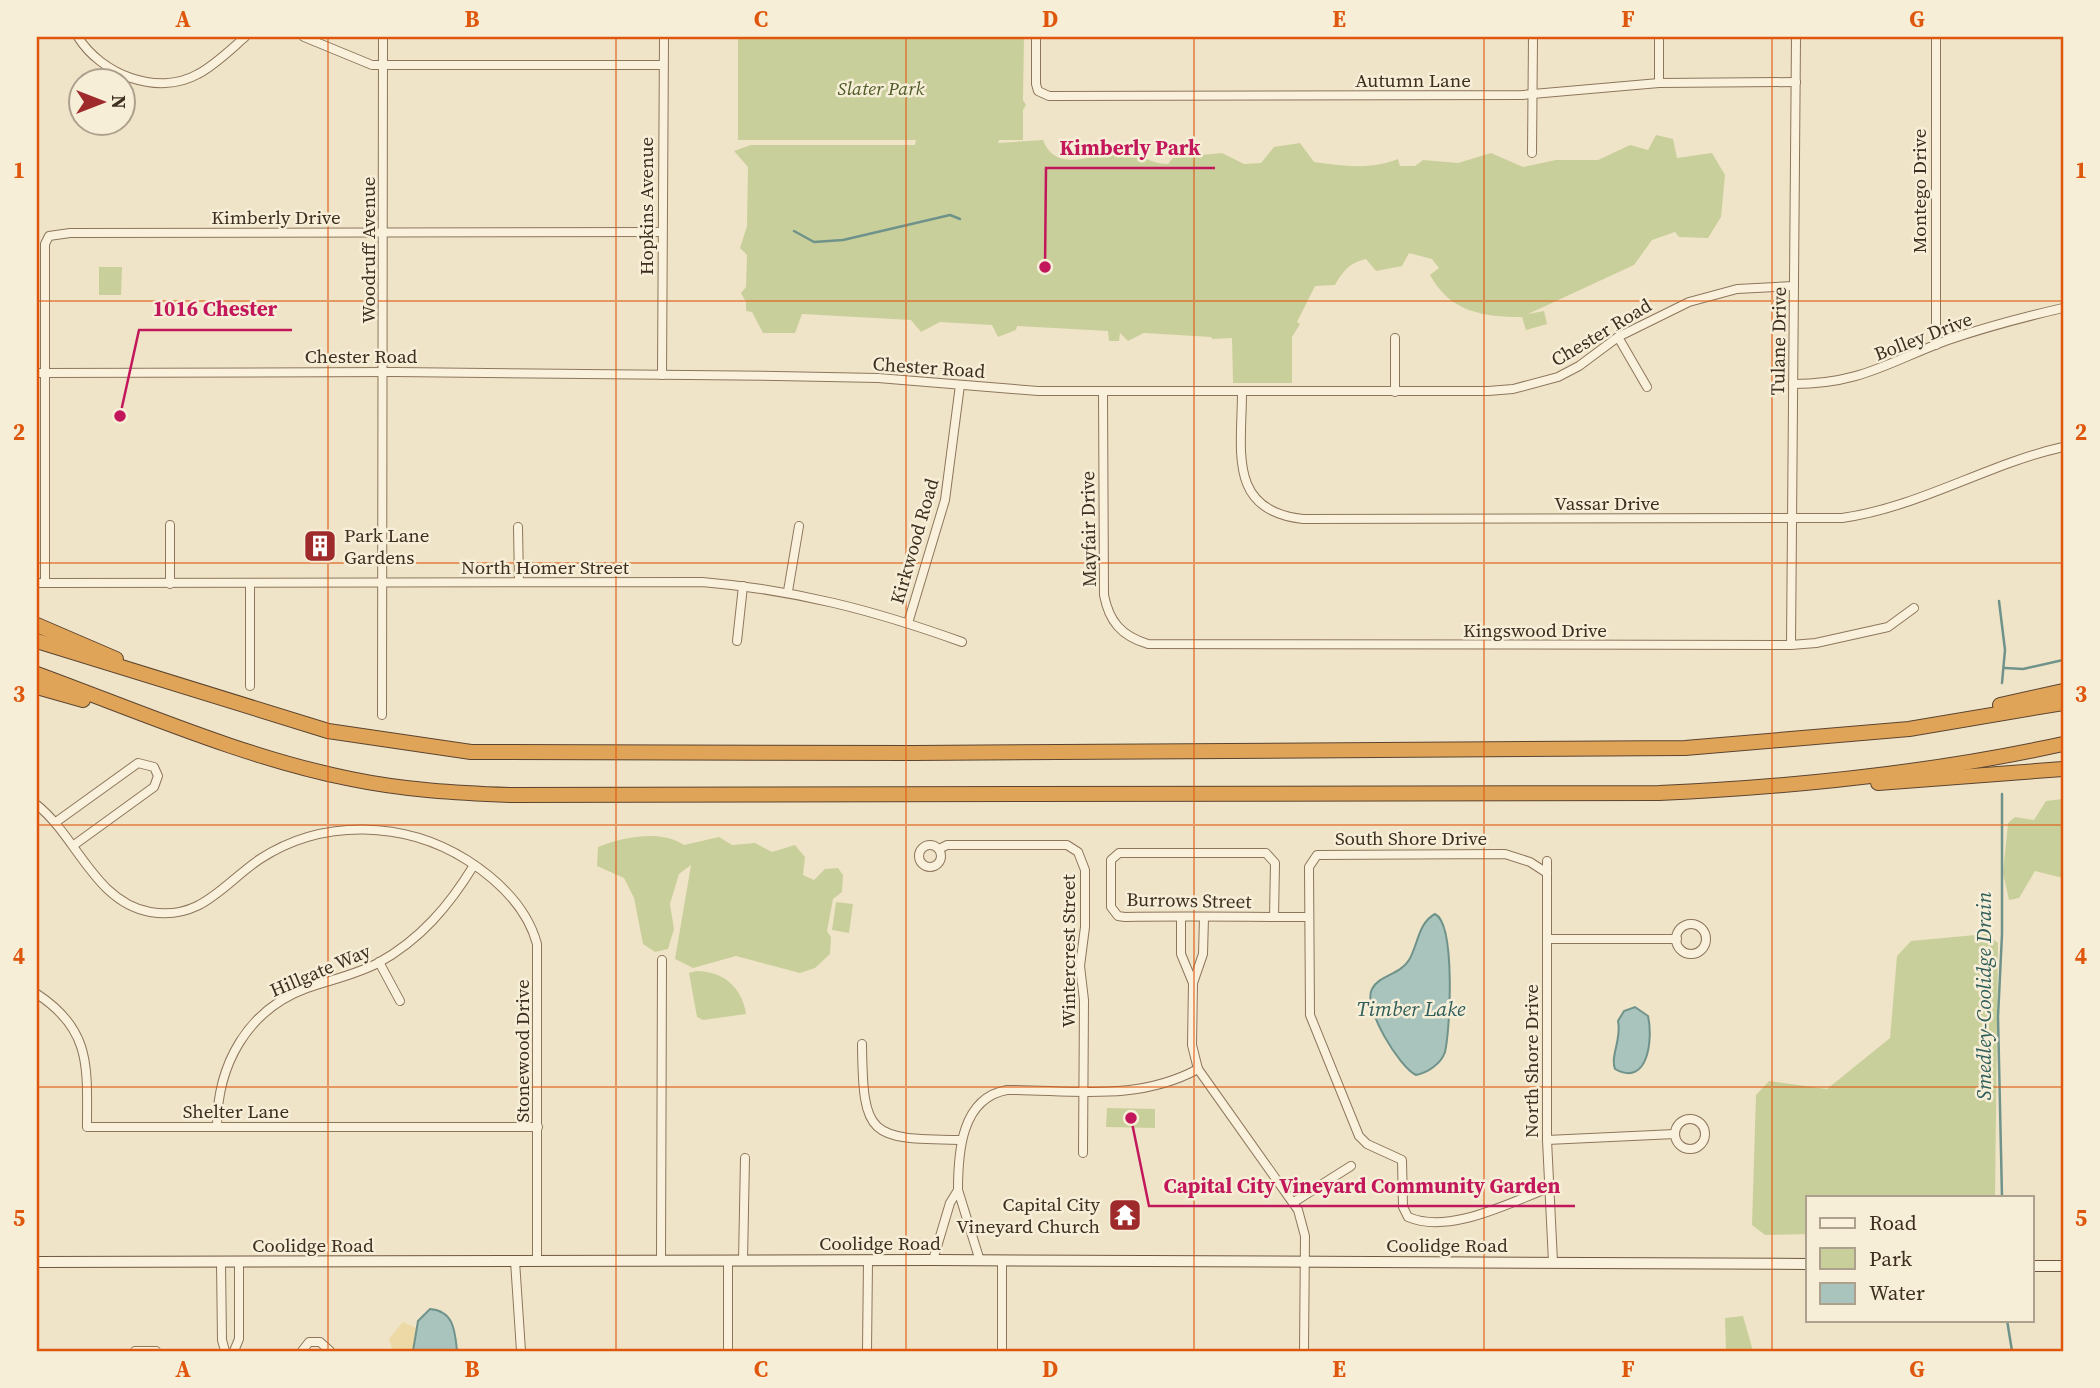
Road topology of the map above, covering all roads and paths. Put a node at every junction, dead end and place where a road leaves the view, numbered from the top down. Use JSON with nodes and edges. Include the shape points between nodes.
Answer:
{"nodes":[{"id":1,"x":78,"y":37,"type":"edge"},
{"id":2,"x":245,"y":37,"type":"edge"},
{"id":3,"x":304,"y":37,"type":"edge"},
{"id":4,"x":383,"y":37,"type":"edge"},
{"id":5,"x":664,"y":37,"type":"edge"},
{"id":6,"x":1036,"y":37,"type":"edge"},
{"id":7,"x":1533,"y":37,"type":"edge"},
{"id":8,"x":1659,"y":37,"type":"edge"},
{"id":9,"x":1796,"y":37,"type":"edge"},
{"id":10,"x":1936,"y":37,"type":"edge"},
{"id":11,"x":383,"y":65,"type":"junction"},
{"id":12,"x":663,"y":65,"type":"junction"},
{"id":13,"x":1796,"y":82,"type":"junction"},
{"id":14,"x":1659,"y":83,"type":"junction"},
{"id":15,"x":1532,"y":94,"type":"junction"},
{"id":16,"x":1532,"y":153,"type":"dead end"},
{"id":17,"x":383,"y":232,"type":"junction"},
{"id":18,"x":662,"y":232,"type":"junction"},
{"id":19,"x":1794,"y":286,"type":"junction"},
{"id":20,"x":2063,"y":308,"type":"edge"},
{"id":21,"x":1618,"y":337,"type":"junction"},
{"id":22,"x":1395,"y":338,"type":"dead end"},
{"id":23,"x":1936,"y":345,"type":"junction"},
{"id":24,"x":383,"y":372,"type":"junction"},
{"id":25,"x":41,"y":373,"type":"edge"},
{"id":26,"x":662,"y":375,"type":"junction"},
{"id":27,"x":1793,"y":384,"type":"junction"},
{"id":28,"x":960,"y":385,"type":"junction"},
{"id":29,"x":1647,"y":387,"type":"dead end"},
{"id":30,"x":1103,"y":392,"type":"junction"},
{"id":31,"x":1242,"y":392,"type":"junction"},
{"id":32,"x":1395,"y":392,"type":"junction"},
{"id":33,"x":2063,"y":447,"type":"edge"},
{"id":34,"x":1792,"y":519,"type":"junction"},
{"id":35,"x":170,"y":526,"type":"dead end"},
{"id":36,"x":799,"y":526,"type":"dead end"},
{"id":37,"x":518,"y":527,"type":"dead end"},
{"id":38,"x":519,"y":582,"type":"junction"},
{"id":39,"x":41,"y":583,"type":"edge"},
{"id":40,"x":250,"y":583,"type":"junction"},
{"id":41,"x":383,"y":583,"type":"junction"},
{"id":42,"x":170,"y":584,"type":"junction"},
{"id":43,"x":743,"y":586,"type":"junction"},
{"id":44,"x":788,"y":591,"type":"junction"},
{"id":45,"x":1914,"y":608,"type":"dead end"},
{"id":46,"x":908,"y":623,"type":"junction"},
{"id":47,"x":37,"y":625,"type":"edge"},
{"id":48,"x":37,"y":641,"type":"edge"},
{"id":49,"x":737,"y":641,"type":"dead end"},
{"id":50,"x":962,"y":642,"type":"dead end"},
{"id":51,"x":1148,"y":644,"type":"joint"},
{"id":52,"x":1791,"y":645,"type":"junction"},
{"id":53,"x":37,"y":674,"type":"edge"},
{"id":54,"x":250,"y":686,"type":"dead end"},
{"id":55,"x":37,"y":687,"type":"edge"},
{"id":56,"x":2063,"y":691,"type":"edge"},
{"id":57,"x":2063,"y":703,"type":"edge"},
{"id":58,"x":382,"y":715,"type":"dead end"},
{"id":59,"x":1909,"y":729,"type":"junction"},
{"id":60,"x":193,"y":730,"type":"junction"},
{"id":61,"x":328,"y":731,"type":"junction"},
{"id":62,"x":2063,"y":744,"type":"edge"},
{"id":63,"x":2063,"y":769,"type":"edge"},
{"id":64,"x":1803,"y":783,"type":"junction"},
{"id":65,"x":37,"y":805,"type":"edge"},
{"id":66,"x":56,"y":822,"type":"junction"},
{"id":67,"x":74,"y":845,"type":"junction"},
{"id":68,"x":939,"y":849,"type":"dead end"},
{"id":69,"x":1548,"y":861,"type":"dead end"},
{"id":70,"x":474,"y":865,"type":"junction"},
{"id":71,"x":1547,"y":873,"type":"junction"},
{"id":72,"x":1181,"y":916,"type":"junction"},
{"id":73,"x":1204,"y":917,"type":"junction"},
{"id":74,"x":1274,"y":917,"type":"junction"},
{"id":75,"x":1309,"y":917,"type":"junction"},
{"id":76,"x":1547,"y":939,"type":"junction"},
{"id":77,"x":1676,"y":939,"type":"dead end"},
{"id":78,"x":662,"y":960,"type":"dead end"},
{"id":79,"x":379,"y":962,"type":"junction"},
{"id":80,"x":1182,"y":962,"type":"junction"},
{"id":81,"x":1202,"y":962,"type":"junction"},
{"id":82,"x":1194,"y":983,"type":"junction"},
{"id":83,"x":37,"y":995,"type":"edge"},
{"id":84,"x":400,"y":1001,"type":"dead end"},
{"id":85,"x":862,"y":1044,"type":"dead end"},
{"id":86,"x":1198,"y":1069,"type":"junction"},
{"id":87,"x":1083,"y":1091,"type":"junction"},
{"id":88,"x":217,"y":1127,"type":"junction"},
{"id":89,"x":538,"y":1127,"type":"junction"},
{"id":90,"x":1675,"y":1134,"type":"dead end"},
{"id":91,"x":960,"y":1140,"type":"junction"},
{"id":92,"x":1546,"y":1140,"type":"junction"},
{"id":93,"x":1083,"y":1153,"type":"dead end"},
{"id":94,"x":745,"y":1158,"type":"dead end"},
{"id":95,"x":1351,"y":1166,"type":"dead end"},
{"id":96,"x":1549,"y":1188,"type":"junction"},
{"id":97,"x":958,"y":1189,"type":"junction"},
{"id":98,"x":1294,"y":1202,"type":"junction"},
{"id":99,"x":661,"y":1260,"type":"junction"},
{"id":100,"x":933,"y":1260,"type":"junction"},
{"id":101,"x":515,"y":1261,"type":"junction"},
{"id":102,"x":537,"y":1261,"type":"junction"},
{"id":103,"x":728,"y":1261,"type":"junction"},
{"id":104,"x":743,"y":1261,"type":"junction"},
{"id":105,"x":868,"y":1261,"type":"junction"},
{"id":106,"x":980,"y":1261,"type":"junction"},
{"id":107,"x":1002,"y":1261,"type":"junction"},
{"id":108,"x":37,"y":1262,"type":"edge"},
{"id":109,"x":1553,"y":1262,"type":"junction"},
{"id":110,"x":221,"y":1263,"type":"junction"},
{"id":111,"x":239,"y":1263,"type":"junction"},
{"id":112,"x":1305,"y":1263,"type":"junction"},
{"id":113,"x":1806,"y":1264,"type":"edge"},
{"id":114,"x":2034,"y":1266,"type":"edge"},
{"id":115,"x":2063,"y":1266,"type":"edge"},
{"id":116,"x":135,"y":1351,"type":"edge"},
{"id":117,"x":156,"y":1351,"type":"edge"},
{"id":118,"x":226,"y":1351,"type":"edge"},
{"id":119,"x":234,"y":1351,"type":"edge"},
{"id":120,"x":302,"y":1351,"type":"edge"},
{"id":121,"x":330,"y":1351,"type":"edge"},
{"id":122,"x":521,"y":1351,"type":"edge"},
{"id":123,"x":728,"y":1351,"type":"edge"},
{"id":124,"x":867,"y":1351,"type":"edge"},
{"id":125,"x":1002,"y":1351,"type":"edge"},
{"id":126,"x":1304,"y":1351,"type":"edge"}],
"edges":[{"from":1,"to":2,"type":"street","via":[[111,70],[157,82],[198,74]]},
{"from":3,"to":11,"type":"street","via":[[372,65]]},
{"from":4,"to":11,"type":"street","name":"Woodruff Avenue"},
{"from":5,"to":12,"type":"street","name":"Hopkins Avenue"},
{"from":6,"to":15,"type":"street","name":"Autumn Lane","via":[[1036,85],[1049,96]]},
{"from":7,"to":15,"type":"street"},
{"from":8,"to":14,"type":"street"},
{"from":9,"to":13,"type":"street","name":"Tulane Drive"},
{"from":10,"to":23,"type":"street","name":"Montego Drive"},
{"from":11,"to":12,"type":"street"},
{"from":11,"to":17,"type":"street","name":"Woodruff Avenue"},
{"from":12,"to":18,"type":"street","name":"Hopkins Avenue"},
{"from":13,"to":14,"type":"street","name":"Autumn Lane"},
{"from":13,"to":19,"type":"street","name":"Tulane Drive"},
{"from":14,"to":15,"type":"street","name":"Autumn Lane"},
{"from":15,"to":16,"type":"street"},
{"from":17,"to":18,"type":"street","name":"Kimberly Drive"},
{"from":17,"to":24,"type":"street","name":"Woodruff Avenue"},
{"from":17,"to":25,"type":"street","name":"Kimberly Drive","via":[[49,236],[45,244]]},
{"from":18,"to":26,"type":"street","name":"Hopkins Avenue"},
{"from":19,"to":21,"type":"street","name":"Chester Road","via":[[1737,289],[1689,302]]},
{"from":19,"to":27,"type":"street","name":"Tulane Drive"},
{"from":20,"to":23,"type":"street","name":"Bolley Drive"},
{"from":21,"to":29,"type":"street"},
{"from":21,"to":32,"type":"street","name":"Chester Road","via":[[1579,366],[1535,385],[1488,391]]},
{"from":22,"to":32,"type":"street"},
{"from":23,"to":27,"type":"street","name":"Bolley Drive","via":[[1854,379]]},
{"from":24,"to":25,"type":"street","name":"Chester Road"},
{"from":24,"to":26,"type":"street","name":"Chester Road"},
{"from":24,"to":41,"type":"street","name":"Woodruff Avenue"},
{"from":25,"to":39,"type":"street"},
{"from":26,"to":28,"type":"street","name":"Chester Road"},
{"from":27,"to":34,"type":"street","name":"Tulane Drive"},
{"from":28,"to":30,"type":"street","name":"Chester Road"},
{"from":28,"to":46,"type":"street","name":"Kirkwood Road","via":[[945,500]]},
{"from":30,"to":31,"type":"street","name":"Chester Road"},
{"from":30,"to":51,"type":"street","name":"Mayfair Drive","via":[[1104,595],[1107,611],[1121,632]]},
{"from":31,"to":32,"type":"street","name":"Chester Road"},
{"from":31,"to":34,"type":"street","name":"Vassar Drive","via":[[1245,482],[1260,504],[1290,517]]},
{"from":33,"to":34,"type":"street","name":"Vassar Drive","via":[[1995,467],[1899,507],[1842,518]]},
{"from":34,"to":52,"type":"street","name":"Tulane Drive"},
{"from":35,"to":42,"type":"street"},
{"from":36,"to":44,"type":"street"},
{"from":37,"to":38,"type":"street"},
{"from":38,"to":41,"type":"street","name":"North Homer Street"},
{"from":38,"to":43,"type":"street","name":"North Homer Street"},
{"from":39,"to":42,"type":"street","name":"North Homer Street"},
{"from":40,"to":41,"type":"street","name":"North Homer Street"},
{"from":40,"to":42,"type":"street","name":"North Homer Street"},
{"from":40,"to":54,"type":"street"},
{"from":41,"to":58,"type":"street","name":"Woodruff Avenue"},
{"from":43,"to":44,"type":"street","name":"North Homer Street"},
{"from":43,"to":49,"type":"street"},
{"from":44,"to":46,"type":"street","name":"North Homer Street"},
{"from":45,"to":52,"type":"street","name":"Kingswood Drive","via":[[1888,627]]},
{"from":46,"to":50,"type":"street","name":"North Homer Street"},
{"from":47,"to":61,"type":"highway","via":[[127,663]]},
{"from":48,"to":61,"type":"highway"},
{"from":51,"to":52,"type":"street","name":"Kingswood Drive"},
{"from":53,"to":60,"type":"highway"},
{"from":55,"to":60,"type":"highway"},
{"from":56,"to":59,"type":"highway"},
{"from":57,"to":59,"type":"highway"},
{"from":59,"to":61,"type":"highway","via":[[1672,748],[913,753],[471,752]]},
{"from":60,"to":64,"type":"highway","via":[[348,779],[434,792],[510,795],[1576,794],[1669,793]]},
{"from":62,"to":64,"type":"highway","via":[[1981,761]]},
{"from":63,"to":64,"type":"highway","via":[[1873,783]]},
{"from":65,"to":66,"type":"street","name":"Stonewood Drive"},
{"from":66,"to":67,"type":"street","name":"Stonewood Drive"},
{"from":66,"to":67,"type":"street","via":[[138,763],[154,767],[158,776],[154,787]]},
{"from":67,"to":70,"type":"street","name":"Stonewood Drive","via":[[118,898],[164,914],[205,904],[242,872],[284,846],[343,830],[383,830],[417,837]]},
{"from":68,"to":87,"type":"street","name":"Wintercrest Street","via":[[947,845],[1067,845],[1078,852],[1085,870],[1080,966]]},
{"from":69,"to":71,"type":"street","name":"North Shore Drive"},
{"from":70,"to":79,"type":"street","name":"Hillgate Way","via":[[434,921]]},
{"from":70,"to":89,"type":"street","name":"Stonewood Drive","via":[[516,903],[537,944]]},
{"from":71,"to":75,"type":"street","name":"South Shore Drive","via":[[1505,854],[1321,854],[1310,866]]},
{"from":71,"to":76,"type":"street","name":"North Shore Drive"},
{"from":72,"to":73,"type":"street","name":"Burrows Street"},
{"from":72,"to":74,"type":"street","name":"Burrows Street","via":[[1115,914],[1111,860],[1119,853],[1266,853],[1275,863]]},
{"from":72,"to":80,"type":"street"},
{"from":73,"to":74,"type":"street","name":"Burrows Street"},
{"from":73,"to":81,"type":"street"},
{"from":74,"to":75,"type":"street"},
{"from":75,"to":96,"type":"street","name":"South Shore Drive","via":[[1310,1015],[1359,1136],[1402,1160],[1403,1207],[1408,1217],[1471,1219]]},
{"from":76,"to":77,"type":"street"},
{"from":76,"to":92,"type":"street","name":"North Shore Drive"},
{"from":78,"to":99,"type":"street"},
{"from":79,"to":84,"type":"street"},
{"from":79,"to":88,"type":"street","name":"Hillgate Way","via":[[291,995],[260,1016],[241,1039],[226,1069]]},
{"from":80,"to":81,"type":"street","via":[[1193,968]]},
{"from":80,"to":82,"type":"street"},
{"from":81,"to":82,"type":"street"},
{"from":82,"to":86,"type":"street","via":[[1192,1045]]},
{"from":83,"to":88,"type":"street","name":"Shelter Lane","via":[[58,1010],[80,1040],[87,1065],[87,1127]]},
{"from":85,"to":91,"type":"street","via":[[862,1095],[874,1126],[892,1138]]},
{"from":86,"to":87,"type":"street","via":[[1146,1090]]},
{"from":86,"to":98,"type":"street"},
{"from":87,"to":91,"type":"street","via":[[998,1093],[975,1111]]},
{"from":87,"to":93,"type":"street","name":"Wintercrest Street"},
{"from":88,"to":89,"type":"street","name":"Shelter Lane"},
{"from":89,"to":102,"type":"street","name":"Stonewood Drive"},
{"from":90,"to":92,"type":"street"},
{"from":91,"to":97,"type":"street"},
{"from":92,"to":96,"type":"street","name":"North Shore Drive"},
{"from":94,"to":104,"type":"street"},
{"from":95,"to":98,"type":"street"},
{"from":96,"to":109,"type":"street","name":"North Shore Drive"},
{"from":97,"to":100,"type":"street"},
{"from":97,"to":106,"type":"street"},
{"from":98,"to":112,"type":"street","via":[[1304,1227]]},
{"from":99,"to":102,"type":"street","name":"Coolidge Road"},
{"from":99,"to":103,"type":"street","name":"Coolidge Road"},
{"from":100,"to":105,"type":"street","name":"Coolidge Road"},
{"from":100,"to":106,"type":"street","name":"Coolidge Road"},
{"from":101,"to":102,"type":"street","name":"Coolidge Road"},
{"from":101,"to":111,"type":"street","name":"Coolidge Road"},
{"from":101,"to":122,"type":"street"},
{"from":103,"to":104,"type":"street","name":"Coolidge Road"},
{"from":103,"to":123,"type":"street"},
{"from":104,"to":105,"type":"street","name":"Coolidge Road"},
{"from":105,"to":124,"type":"street"},
{"from":106,"to":107,"type":"street","name":"Coolidge Road"},
{"from":107,"to":112,"type":"street","name":"Coolidge Road"},
{"from":107,"to":125,"type":"street"},
{"from":108,"to":110,"type":"street","name":"Coolidge Road"},
{"from":109,"to":112,"type":"street","name":"Coolidge Road"},
{"from":109,"to":113,"type":"street","name":"Coolidge Road"},
{"from":110,"to":111,"type":"street","name":"Coolidge Road"},
{"from":110,"to":118,"type":"street"},
{"from":111,"to":119,"type":"street","via":[[239,1339]]},
{"from":112,"to":126,"type":"street"},
{"from":114,"to":115,"type":"street"},
{"from":116,"to":117,"type":"street"},
{"from":120,"to":121,"type":"street","via":[[309,1342],[320,1342]]}]}
